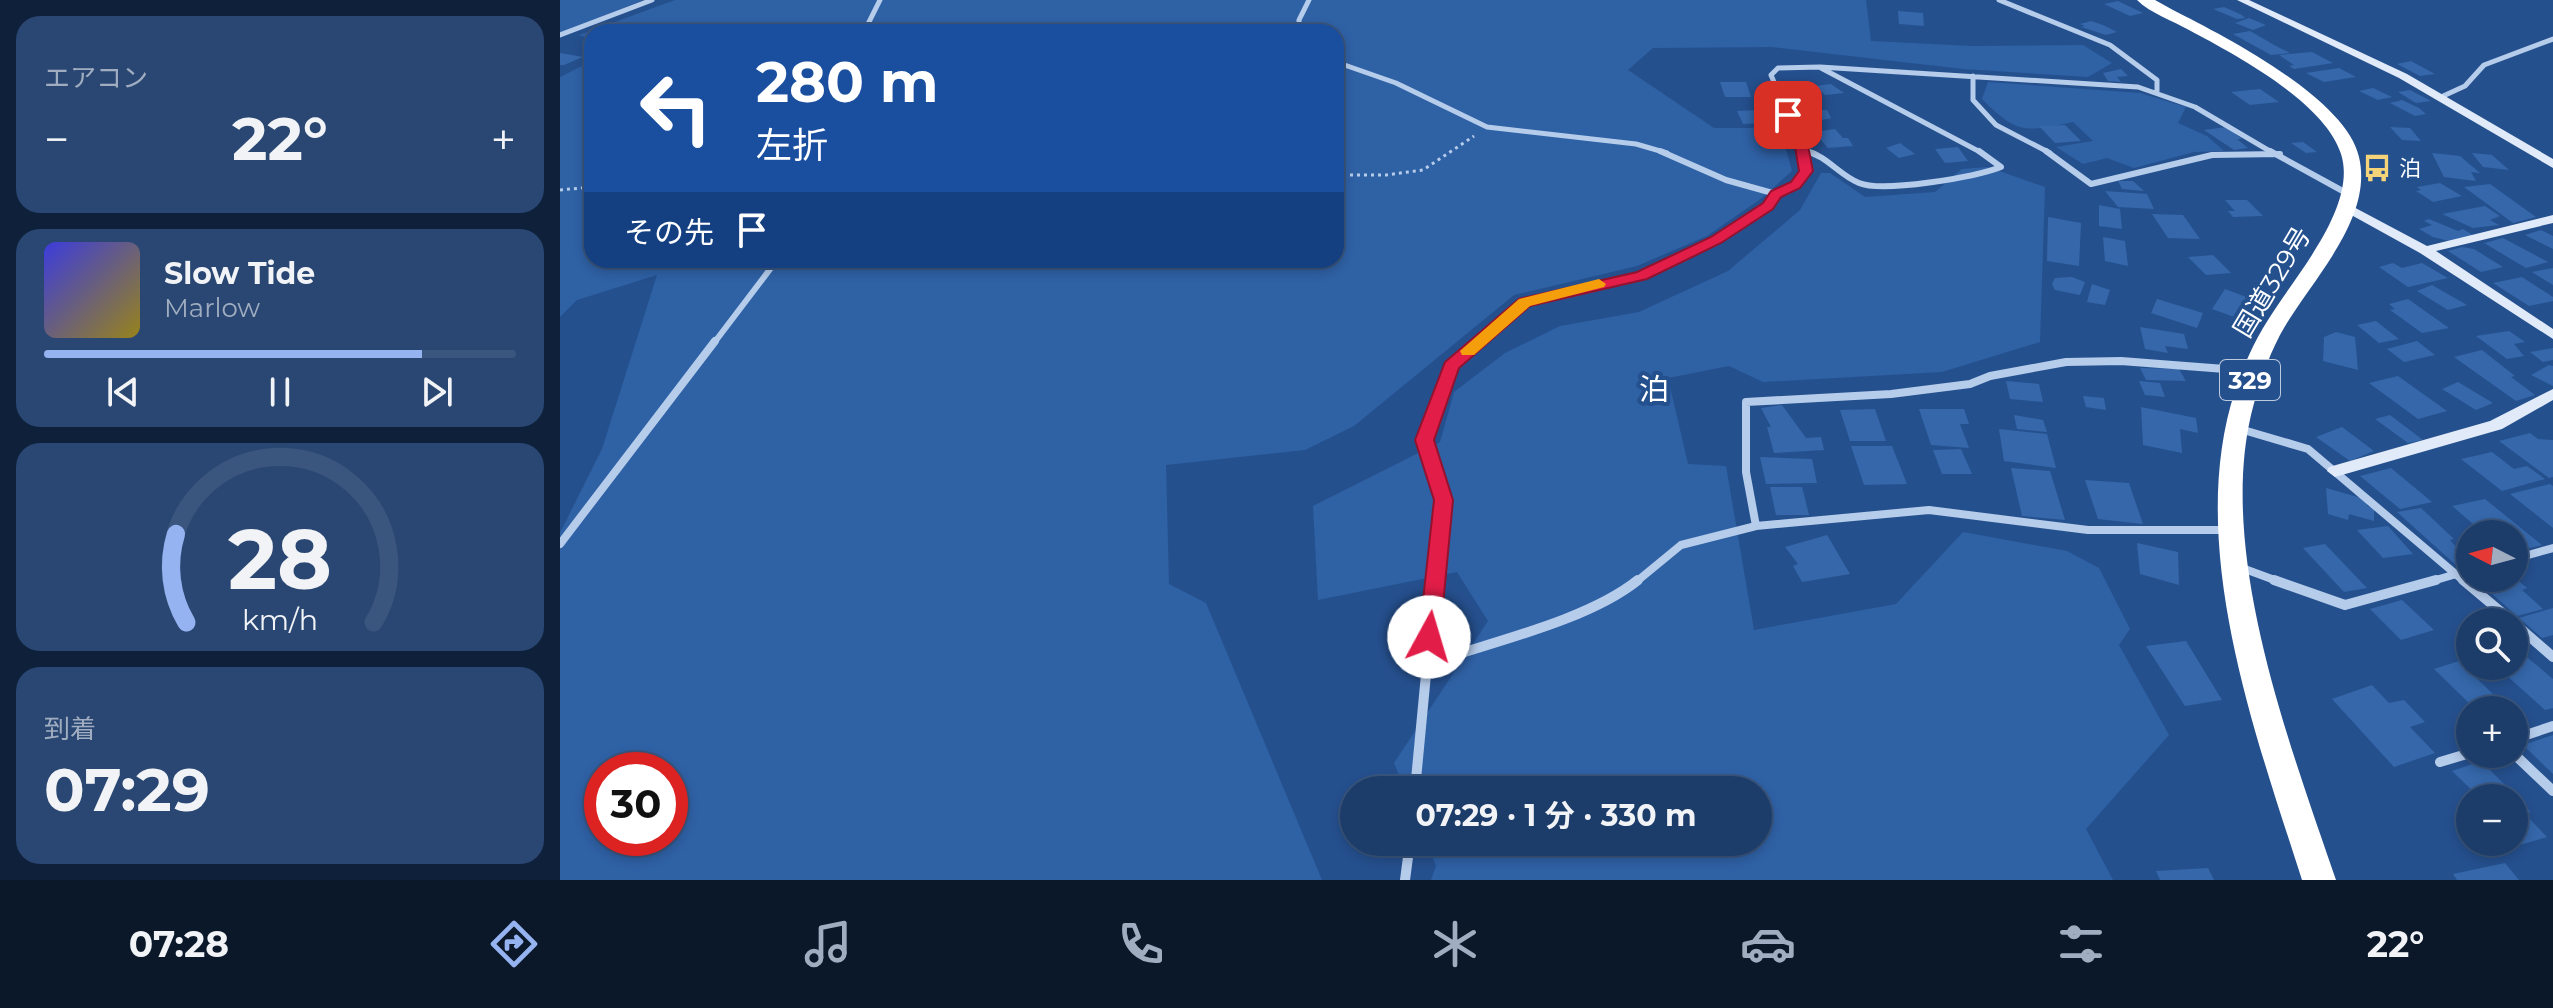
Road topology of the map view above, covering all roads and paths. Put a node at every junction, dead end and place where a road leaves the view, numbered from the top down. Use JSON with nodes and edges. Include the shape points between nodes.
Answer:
{"nodes":[{"id":1,"x":652,"y":0,"type":"edge"},
{"id":2,"x":880,"y":0,"type":"edge"},
{"id":3,"x":1309,"y":0,"type":"edge"},
{"id":4,"x":1999,"y":0,"type":"edge"},
{"id":5,"x":2144,"y":0,"type":"edge"},
{"id":6,"x":2242,"y":0,"type":"edge"},
{"id":7,"x":589,"y":24,"type":"edge"},
{"id":8,"x":868,"y":24,"type":"edge"},
{"id":9,"x":1299,"y":24,"type":"edge"},
{"id":10,"x":584,"y":26,"type":"edge"},
{"id":11,"x":560,"y":35,"type":"edge"},
{"id":12,"x":2553,"y":39,"type":"edge"},
{"id":13,"x":1344,"y":65,"type":"edge"},
{"id":14,"x":1820,"y":67,"type":"junction"},
{"id":15,"x":1973,"y":76,"type":"junction"},
{"id":16,"x":2157,"y":91,"type":"junction"},
{"id":17,"x":2441,"y":97,"type":"junction"},
{"id":18,"x":1487,"y":127,"type":"junction"},
{"id":19,"x":1803,"y":150,"type":"junction"},
{"id":20,"x":2280,"y":154,"type":"junction"},
{"id":21,"x":2553,"y":164,"type":"edge"},
{"id":22,"x":1344,"y":175,"type":"edge"},
{"id":23,"x":584,"y":188,"type":"edge"},
{"id":24,"x":560,"y":190,"type":"edge"},
{"id":25,"x":1776,"y":194,"type":"junction"},
{"id":26,"x":2349,"y":201,"type":"junction"},
{"id":27,"x":2553,"y":219,"type":"edge"},
{"id":28,"x":2425,"y":250,"type":"junction"},
{"id":29,"x":771,"y":268,"type":"edge"},
{"id":30,"x":2553,"y":335,"type":"edge"},
{"id":31,"x":2252,"y":371,"type":"junction"},
{"id":32,"x":2553,"y":394,"type":"edge"},
{"id":33,"x":2237,"y":428,"type":"junction"},
{"id":34,"x":2335,"y":471,"type":"junction"},
{"id":35,"x":1756,"y":526,"type":"junction"},
{"id":36,"x":2232,"y":530,"type":"junction"},
{"id":37,"x":560,"y":544,"type":"edge"},
{"id":38,"x":2553,"y":548,"type":"edge"},
{"id":39,"x":2528,"y":555,"type":"edge"},
{"id":40,"x":2236,"y":566,"type":"junction"},
{"id":41,"x":2456,"y":572,"type":"edge"},
{"id":42,"x":2456,"y":575,"type":"edge"},
{"id":43,"x":2479,"y":592,"type":"edge"},
{"id":44,"x":2498,"y":608,"type":"edge"},
{"id":45,"x":2528,"y":635,"type":"edge"},
{"id":46,"x":2553,"y":657,"type":"edge"},
{"id":47,"x":1427,"y":664,"type":"junction"},
{"id":48,"x":2553,"y":726,"type":"edge"},
{"id":49,"x":2528,"y":734,"type":"edge"},
{"id":50,"x":2456,"y":757,"type":"edge"},
{"id":51,"x":2440,"y":762,"type":"dead end"},
{"id":52,"x":2528,"y":767,"type":"edge"},
{"id":53,"x":1416,"y":776,"type":"edge"},
{"id":54,"x":2553,"y":791,"type":"edge"},
{"id":55,"x":1408,"y":856,"type":"edge"},
{"id":56,"x":1405,"y":880,"type":"edge"},
{"id":57,"x":2319,"y":880,"type":"edge"}],
"edges":[{"from":1,"to":7,"type":"street"},
{"from":2,"to":8,"type":"street"},
{"from":3,"to":9,"type":"street"},
{"from":4,"to":16,"type":"street","via":[[2110,45],[2157,80]]},
{"from":5,"to":26,"type":"highway","via":[[2260,66],[2323,117],[2351,156]]},
{"from":6,"to":17,"type":"street"},
{"from":10,"to":11,"type":"street"},
{"from":12,"to":17,"type":"street","via":[[2484,65],[2465,86]]},
{"from":13,"to":18,"type":"street","via":[[1396,83]]},
{"from":14,"to":15,"type":"street"},
{"from":14,"to":19,"type":"street","via":[[1778,68],[1771,75]]},
{"from":14,"to":19,"type":"street","via":[[1852,90],[1973,144],[2001,167],[1969,181],[1880,188],[1856,183],[1819,153]]},
{"from":15,"to":16,"type":"street"},
{"from":15,"to":20,"type":"street","via":[[1973,100],[1996,125],[2055,155],[2091,184],[2212,155]]},
{"from":16,"to":20,"type":"street"},
{"from":17,"to":21,"type":"street"},
{"from":18,"to":22,"type":"path","via":[[1454,146],[1431,168]]},
{"from":18,"to":25,"type":"street","via":[[1636,144]]},
{"from":19,"to":25,"type":"street","via":[[1806,171],[1796,185]]},
{"from":20,"to":26,"type":"street"},
{"from":23,"to":24,"type":"path"},
{"from":25,"to":47,"type":"street","via":[[1768,206],[1716,240],[1641,276],[1524,303],[1451,366],[1424,440],[1443,500]]},
{"from":26,"to":28,"type":"street"},
{"from":26,"to":31,"type":"highway","name":"国道329号","number":"329"},
{"from":27,"to":28,"type":"street"},
{"from":28,"to":30,"type":"street"},
{"from":29,"to":37,"type":"street"},
{"from":31,"to":33,"type":"highway","name":"国道329号","number":"329"},
{"from":31,"to":35,"type":"street","via":[[2066,362],[1970,384],[1891,394],[1746,402],[1746,472]]},
{"from":32,"to":34,"type":"street","via":[[2496,425]]},
{"from":33,"to":34,"type":"street","via":[[2308,449]]},
{"from":33,"to":36,"type":"highway","name":"国道329号","number":"329"},
{"from":34,"to":41,"type":"street"},
{"from":35,"to":36,"type":"street","via":[[1929,510],[2088,530]]},
{"from":35,"to":47,"type":"street","via":[[1681,545],[1619,595],[1586,610]]},
{"from":36,"to":40,"type":"highway","name":"国道329号","number":"329"},
{"from":38,"to":39,"type":"street"},
{"from":40,"to":42,"type":"street","via":[[2345,605]]},
{"from":40,"to":57,"type":"highway","name":"国道329号","number":"329","via":[[2280,761]]},
{"from":43,"to":44,"type":"street"},
{"from":45,"to":46,"type":"street"},
{"from":47,"to":53,"type":"street"},
{"from":48,"to":49,"type":"street"},
{"from":50,"to":51,"type":"street"},
{"from":52,"to":54,"type":"street"},
{"from":55,"to":56,"type":"street"}]}
